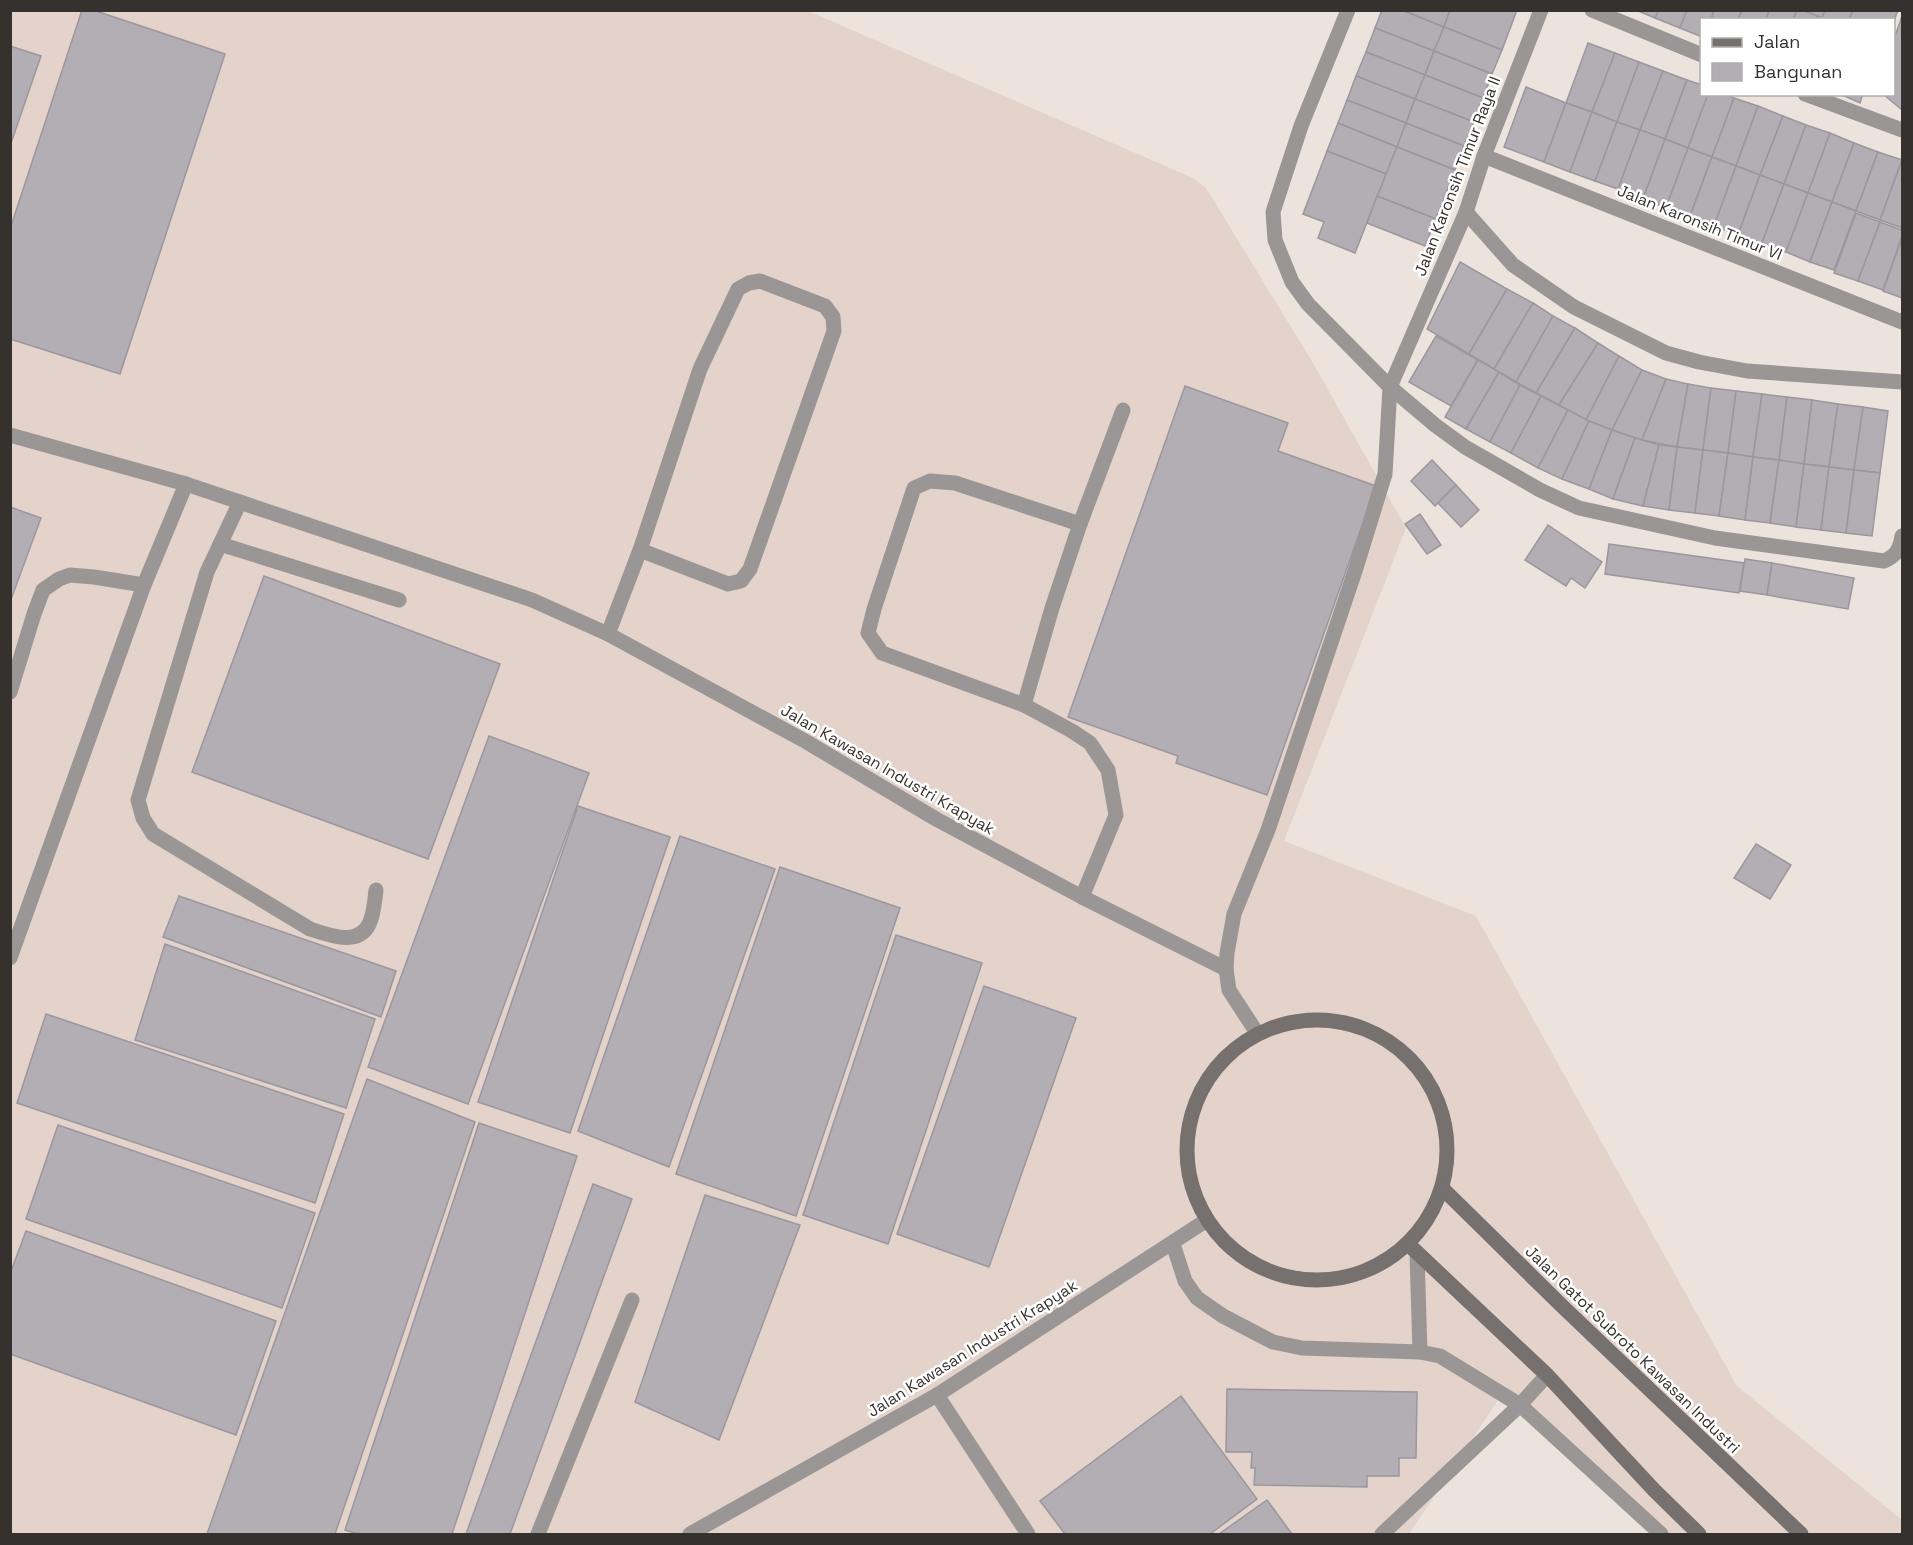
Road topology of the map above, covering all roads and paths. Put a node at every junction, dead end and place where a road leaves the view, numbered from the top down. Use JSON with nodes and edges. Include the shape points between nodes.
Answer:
{"nodes":[{"id":1,"x":1348,"y":10,"type":"edge"},
{"id":2,"x":1541,"y":10,"type":"edge"},
{"id":3,"x":1592,"y":10,"type":"edge"},
{"id":4,"x":1700,"y":55,"type":"edge"},
{"id":5,"x":1810,"y":96,"type":"edge"},
{"id":6,"x":1902,"y":130,"type":"edge"},
{"id":7,"x":1484,"y":156,"type":"junction"},
{"id":8,"x":1466,"y":212,"type":"junction"},
{"id":9,"x":1902,"y":322,"type":"edge"},
{"id":10,"x":1902,"y":382,"type":"edge"},
{"id":11,"x":1390,"y":387,"type":"junction"},
{"id":12,"x":1123,"y":410,"type":"dead end"},
{"id":13,"x":10,"y":435,"type":"edge"},
{"id":14,"x":186,"y":484,"type":"junction"},
{"id":15,"x":240,"y":502,"type":"junction"},
{"id":16,"x":1080,"y":524,"type":"junction"},
{"id":17,"x":1902,"y":536,"type":"edge"},
{"id":18,"x":220,"y":544,"type":"junction"},
{"id":19,"x":640,"y":550,"type":"junction"},
{"id":20,"x":144,"y":585,"type":"junction"},
{"id":21,"x":399,"y":600,"type":"dead end"},
{"id":22,"x":608,"y":634,"type":"junction"},
{"id":23,"x":10,"y":692,"type":"edge"},
{"id":24,"x":1024,"y":705,"type":"junction"},
{"id":25,"x":376,"y":890,"type":"dead end"},
{"id":26,"x":1082,"y":897,"type":"junction"},
{"id":27,"x":10,"y":958,"type":"edge"},
{"id":28,"x":1226,"y":969,"type":"junction"},
{"id":29,"x":1257,"y":1033,"type":"junction"},
{"id":30,"x":1442,"y":1188,"type":"junction"},
{"id":31,"x":1207,"y":1220,"type":"junction"},
{"id":32,"x":1173,"y":1244,"type":"junction"},
{"id":33,"x":1413,"y":1249,"type":"junction"},
{"id":34,"x":632,"y":1300,"type":"dead end"},
{"id":35,"x":1420,"y":1352,"type":"junction"},
{"id":36,"x":1547,"y":1375,"type":"junction"},
{"id":37,"x":937,"y":1395,"type":"junction"},
{"id":38,"x":1520,"y":1405,"type":"junction"},
{"id":39,"x":538,"y":1534,"type":"edge"},
{"id":40,"x":690,"y":1534,"type":"edge"},
{"id":41,"x":1028,"y":1534,"type":"edge"},
{"id":42,"x":1382,"y":1534,"type":"edge"},
{"id":43,"x":1661,"y":1534,"type":"edge"},
{"id":44,"x":1699,"y":1534,"type":"edge"},
{"id":45,"x":1801,"y":1534,"type":"edge"}],
"edges":[{"from":1,"to":11,"type":"street","via":[[1301,126],[1273,212],[1275,240],[1292,282],[1308,304]]},
{"from":2,"to":7,"type":"street","name":"Jalan Karonsih Timur Raya II"},
{"from":3,"to":4,"type":"street"},
{"from":5,"to":6,"type":"street"},
{"from":7,"to":8,"type":"street","name":"Jalan Karonsih Timur Raya II"},
{"from":7,"to":9,"type":"street","name":"Jalan Karonsih Timur VI"},
{"from":8,"to":10,"type":"street","via":[[1513,265],[1574,307],[1666,353],[1748,371]]},
{"from":8,"to":11,"type":"street","name":"Jalan Karonsih Timur Raya II"},
{"from":11,"to":17,"type":"street","via":[[1465,447],[1579,508],[1715,538],[1884,561],[1898,551]]},
{"from":11,"to":28,"type":"street","via":[[1385,474],[1268,830],[1234,914]]},
{"from":12,"to":16,"type":"street"},
{"from":13,"to":14,"type":"street","name":"Jalan Kawasan Industri Krapyak"},
{"from":14,"to":15,"type":"street","name":"Jalan Kawasan Industri Krapyak"},
{"from":14,"to":20,"type":"street"},
{"from":15,"to":18,"type":"street"},
{"from":15,"to":22,"type":"street","name":"Jalan Kawasan Industri Krapyak","via":[[532,600]]},
{"from":16,"to":24,"type":"street"},
{"from":16,"to":24,"type":"street","via":[[954,483],[930,481],[915,488],[874,609],[868,633],[882,652]]},
{"from":18,"to":21,"type":"street"},
{"from":18,"to":25,"type":"street","via":[[207,572],[138,800],[143,818],[153,834],[310,929],[328,935],[343,938],[363,933],[371,920]]},
{"from":19,"to":19,"type":"street","via":[[700,369],[738,290],[760,281],[825,306],[833,317],[834,332],[750,569],[741,581],[728,584]]},
{"from":19,"to":22,"type":"street"},
{"from":20,"to":23,"type":"street","via":[[70,575],[44,590]]},
{"from":20,"to":27,"type":"street"},
{"from":22,"to":26,"type":"street","name":"Jalan Kawasan Industri Krapyak"},
{"from":24,"to":26,"type":"street","via":[[1090,743],[1108,770],[1116,814]]},
{"from":26,"to":28,"type":"street","name":"Jalan Kawasan Industri Krapyak"},
{"from":28,"to":29,"type":"street","via":[[1229,990]]},
{"from":29,"to":30,"type":"street","via":[[1293,1021],[1332,1019],[1370,1029],[1403,1050],[1428,1080],[1443,1116],[1448,1155]]},
{"from":29,"to":31,"type":"street","via":[[1230,1053],[1206,1081],[1192,1114],[1187,1151],[1192,1187]]},
{"from":30,"to":33,"type":"street"},
{"from":30,"to":45,"type":"street","name":"Jalan Gatot Subroto Kawasan Industri"},
{"from":31,"to":32,"type":"street","name":"Jalan Kawasan Industri Krapyak"},
{"from":31,"to":33,"type":"street","via":[[1232,1250],[1265,1270],[1302,1280],[1340,1279]]},
{"from":32,"to":35,"type":"street","via":[[1185,1281],[1197,1299],[1273,1342],[1302,1348]]},
{"from":32,"to":37,"type":"street","name":"Jalan Kawasan Industri Krapyak"},
{"from":33,"to":35,"type":"street"},
{"from":33,"to":36,"type":"street"},
{"from":34,"to":39,"type":"street"},
{"from":35,"to":38,"type":"street","via":[[1440,1356]]},
{"from":36,"to":38,"type":"street"},
{"from":36,"to":44,"type":"street"},
{"from":37,"to":40,"type":"street","name":"Jalan Kawasan Industri Krapyak"},
{"from":37,"to":41,"type":"street"},
{"from":38,"to":42,"type":"street"},
{"from":38,"to":43,"type":"street"}]}
